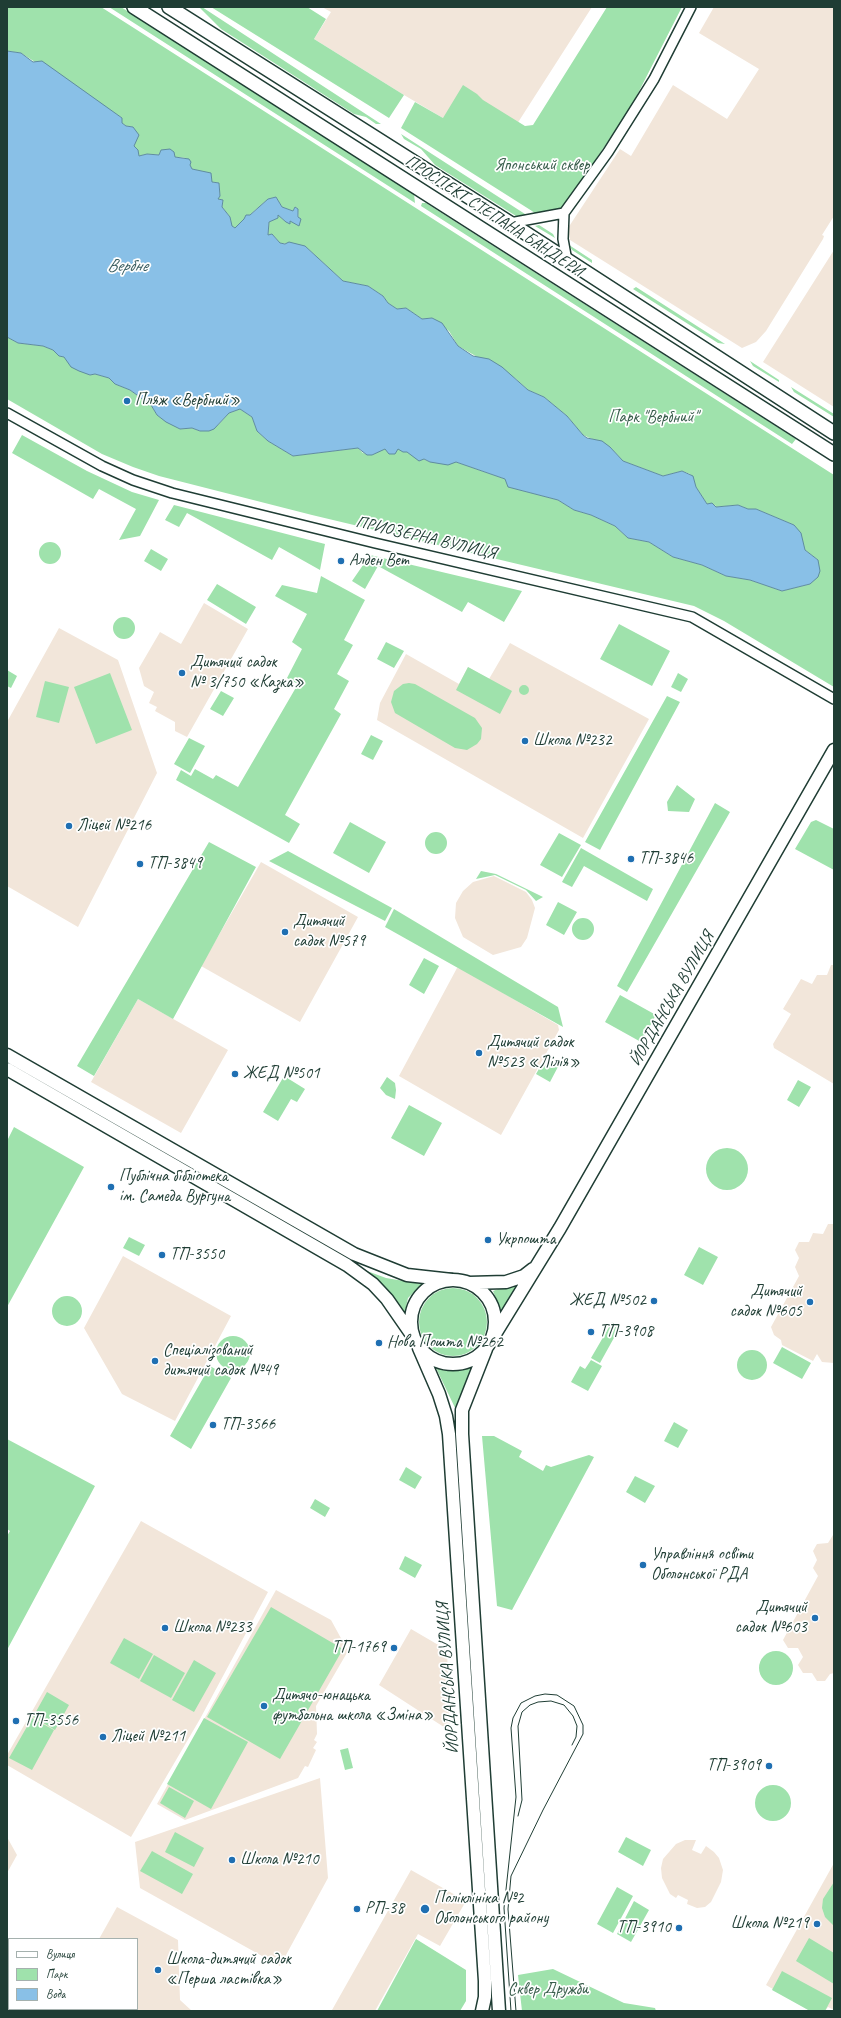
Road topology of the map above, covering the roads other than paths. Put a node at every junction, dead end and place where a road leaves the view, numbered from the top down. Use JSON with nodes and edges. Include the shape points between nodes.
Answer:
{"nodes":[{"id":1,"x":134,"y":7,"type":"edge"},
{"id":2,"x":169,"y":7,"type":"edge"},
{"id":3,"x":691,"y":7,"type":"edge"},
{"id":4,"x":564,"y":214,"type":"junction"},
{"id":5,"x":510,"y":223,"type":"junction"},
{"id":6,"x":567,"y":261,"type":"junction"},
{"id":7,"x":7,"y":413,"type":"edge"},
{"id":8,"x":834,"y":433,"type":"edge"},
{"id":9,"x":834,"y":454,"type":"edge"},
{"id":10,"x":834,"y":699,"type":"edge"},
{"id":11,"x":834,"y":750,"type":"edge"},
{"id":12,"x":7,"y":1055,"type":"edge"},
{"id":13,"x":7,"y":1069,"type":"edge"},
{"id":14,"x":538,"y":1264,"type":"junction"},
{"id":15,"x":452,"y":1280,"type":"junction"},
{"id":16,"x":466,"y":1282,"type":"junction"},
{"id":17,"x":412,"y":1335,"type":"junction"},
{"id":18,"x":488,"y":1345,"type":"junction"},
{"id":19,"x":419,"y":1348,"type":"junction"},
{"id":20,"x":482,"y":2011,"type":"edge"},
{"id":21,"x":499,"y":2011,"type":"edge"}],
"edges":[{"from":1,"to":9,"type":"main road","name":"ПРОСПЕКТ СТЕПАНА БАНДЕРИ"},
{"from":2,"to":5,"type":"main road","name":"ПРОСПЕКТ СТЕПАНА БАНДЕРИ"},
{"from":3,"to":4,"type":"street","via":[[654,78],[608,152]]},
{"from":4,"to":5,"type":"street"},
{"from":4,"to":6,"type":"street","via":[[563,239]]},
{"from":5,"to":6,"type":"main road","name":"ПРОСПЕКТ СТЕПАНА БАНДЕРИ"},
{"from":6,"to":8,"type":"main road","name":"ПРОСПЕКТ СТЕПАНА БАНДЕРИ"},
{"from":7,"to":10,"type":"street","name":"ПРИОЗЕРНА ВУЛИЦЯ","via":[[102,466],[172,493],[692,617]]},
{"from":11,"to":14,"type":"main road","name":"ЙОРДАНСЬКА ВУЛИЦЯ"},
{"from":12,"to":15,"type":"main road","via":[[354,1254],[407,1275]]},
{"from":13,"to":17,"type":"main road","via":[[347,1265],[373,1284],[387,1299]]},
{"from":14,"to":16,"type":"main road","name":"ЙОРДАНСЬКА ВУЛИЦЯ","via":[[524,1276],[506,1282]]},
{"from":14,"to":18,"type":"main road","name":"ЙОРДАНСЬКА ВУЛИЦЯ"},
{"from":15,"to":16,"type":"main road"},
{"from":15,"to":17,"type":"main road","via":[[433,1285],[418,1298],[411,1316]]},
{"from":16,"to":18,"type":"main road","via":[[479,1290],[492,1307],[495,1321]]},
{"from":17,"to":19,"type":"main road"},
{"from":18,"to":19,"type":"main road","via":[[473,1360],[448,1364],[432,1359]]},
{"from":18,"to":21,"type":"main road","name":"ЙОРДАНСЬКА ВУЛИЦЯ","via":[[462,1410],[462,1429]]},
{"from":19,"to":20,"type":"main road","name":"ЙОРДАНСЬКА ВУЛИЦЯ","via":[[439,1394],[448,1434],[486,1997]]}]}
